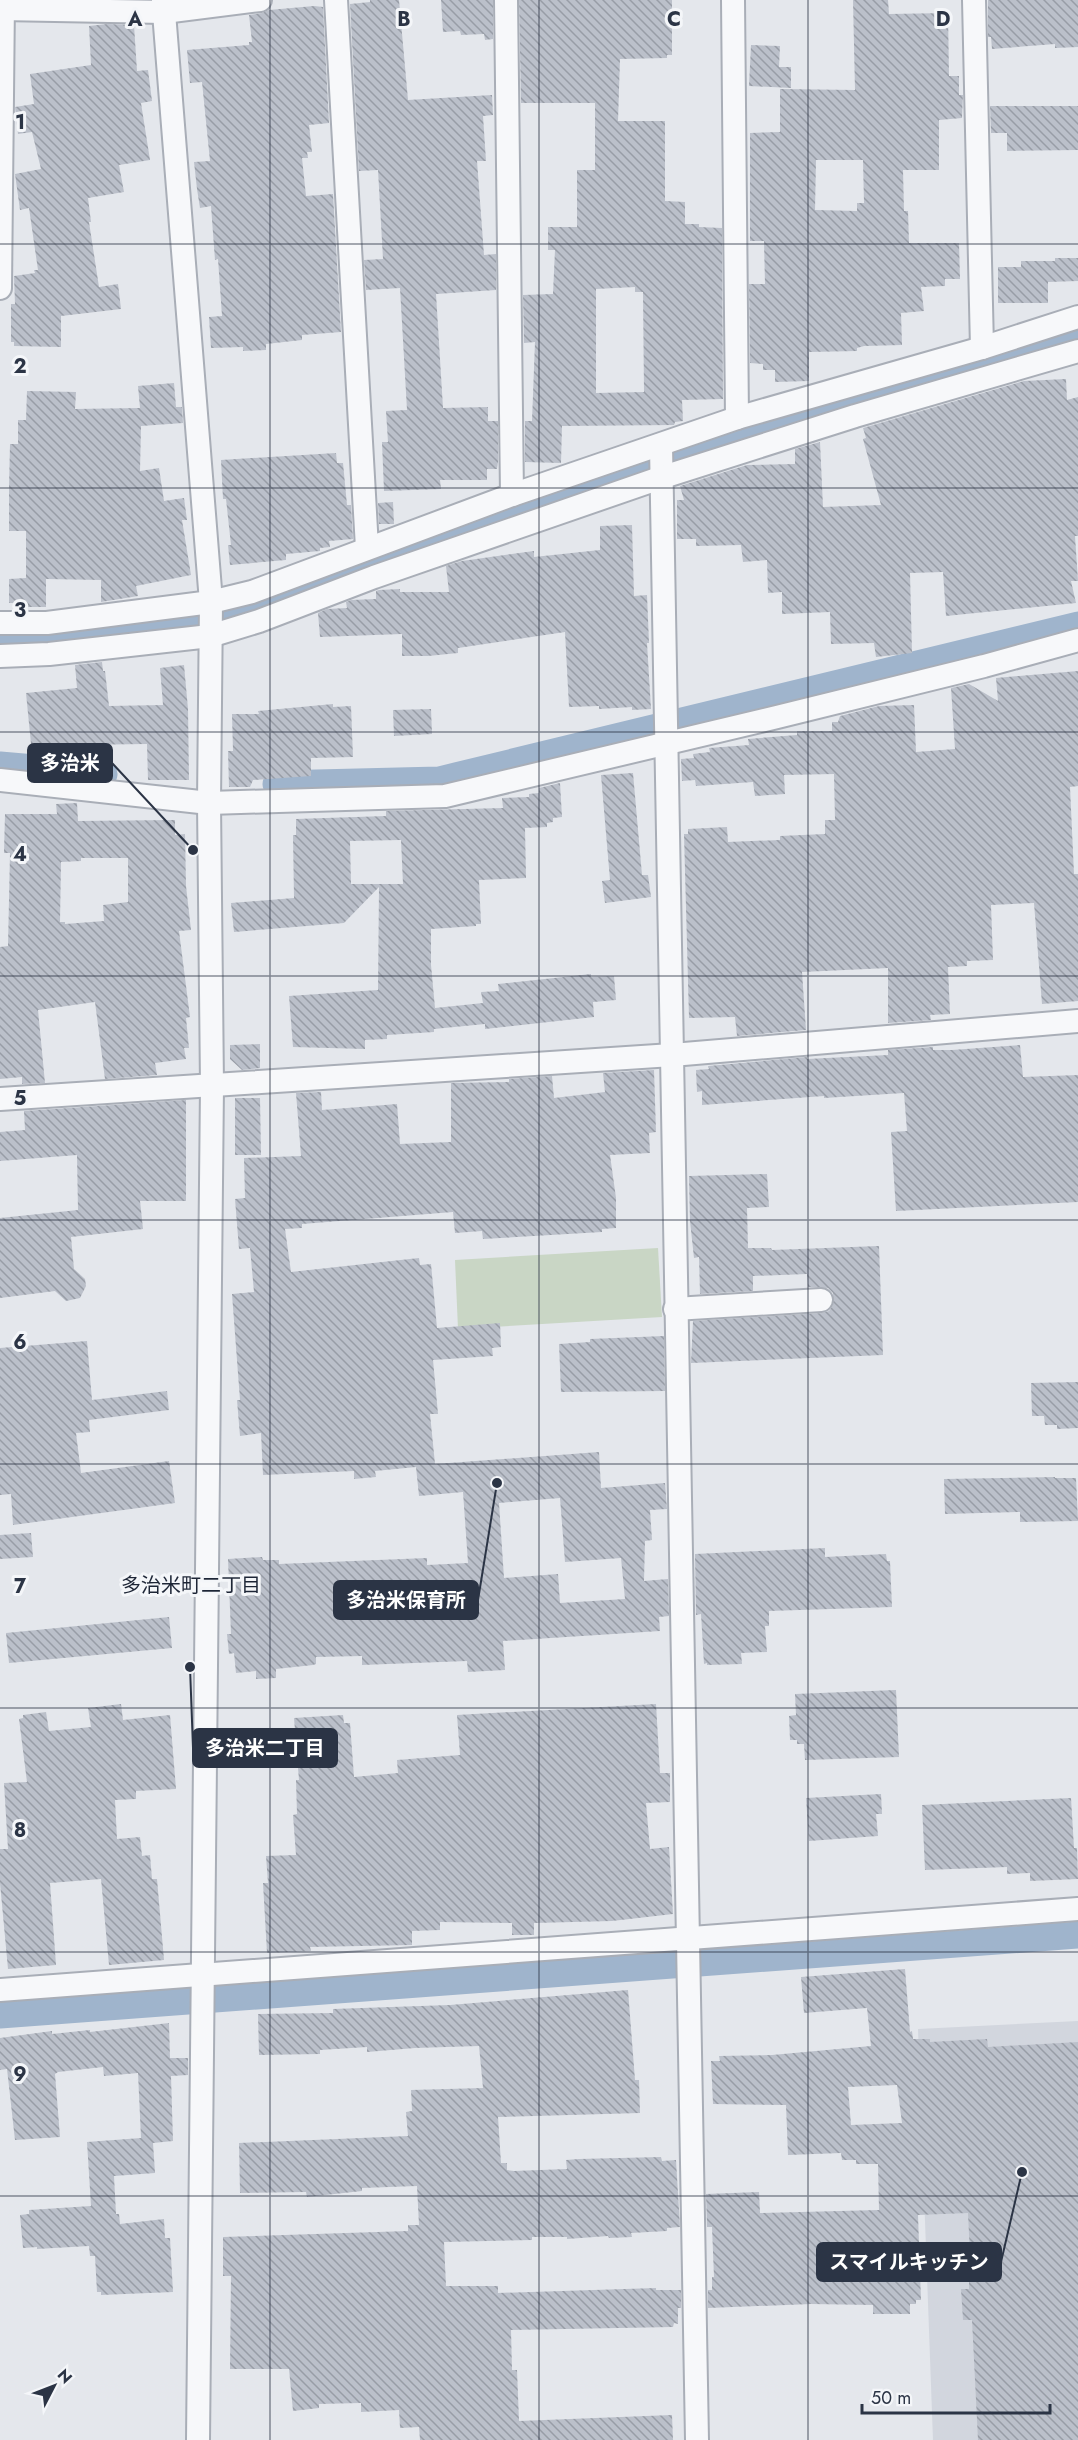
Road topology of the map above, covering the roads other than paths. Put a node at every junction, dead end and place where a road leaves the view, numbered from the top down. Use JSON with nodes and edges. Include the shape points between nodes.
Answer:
{"nodes":[{"id":1,"x":260,"y":0,"type":"edge"},
{"id":2,"x":336,"y":0,"type":"edge"},
{"id":3,"x":506,"y":0,"type":"edge"},
{"id":4,"x":733,"y":0,"type":"edge"},
{"id":5,"x":974,"y":0,"type":"edge"},
{"id":6,"x":2,"y":6,"type":"edge"},
{"id":7,"x":164,"y":6,"type":"edge"},
{"id":8,"x":0,"y":288,"type":"edge"},
{"id":9,"x":1078,"y":317,"type":"edge"},
{"id":10,"x":982,"y":348,"type":"junction"},
{"id":11,"x":1078,"y":351,"type":"edge"},
{"id":12,"x":737,"y":418,"type":"junction"},
{"id":13,"x":660,"y":462,"type":"junction"},
{"id":14,"x":512,"y":495,"type":"junction"},
{"id":15,"x":367,"y":548,"type":"junction"},
{"id":16,"x":210,"y":619,"type":"junction"},
{"id":17,"x":0,"y":623,"type":"edge"},
{"id":18,"x":1078,"y":640,"type":"edge"},
{"id":19,"x":0,"y":656,"type":"edge"},
{"id":20,"x":665,"y":743,"type":"junction"},
{"id":21,"x":0,"y":780,"type":"edge"},
{"id":22,"x":209,"y":803,"type":"junction"},
{"id":23,"x":1078,"y":1021,"type":"edge"},
{"id":24,"x":672,"y":1055,"type":"junction"},
{"id":25,"x":212,"y":1086,"type":"junction"},
{"id":26,"x":0,"y":1099,"type":"edge"},
{"id":27,"x":821,"y":1300,"type":"dead end"},
{"id":28,"x":675,"y":1309,"type":"junction"},
{"id":29,"x":1078,"y":1909,"type":"edge"},
{"id":30,"x":688,"y":1944,"type":"junction"},
{"id":31,"x":0,"y":1990,"type":"edge"},
{"id":32,"x":202,"y":1990,"type":"junction"},
{"id":33,"x":198,"y":2440,"type":"edge"},
{"id":34,"x":697,"y":2440,"type":"edge"}],
"edges":[{"from":1,"to":7,"type":"street"},
{"from":2,"to":15,"type":"street"},
{"from":3,"to":14,"type":"street"},
{"from":4,"to":12,"type":"street"},
{"from":5,"to":10,"type":"street"},
{"from":6,"to":7,"type":"street"},
{"from":6,"to":8,"type":"street"},
{"from":7,"to":16,"type":"street"},
{"from":9,"to":10,"type":"street"},
{"from":10,"to":12,"type":"street"},
{"from":11,"to":13,"type":"street","via":[[855,416]]},
{"from":12,"to":13,"type":"street"},
{"from":13,"to":14,"type":"street"},
{"from":13,"to":16,"type":"street","via":[[259,621]]},
{"from":13,"to":20,"type":"street"},
{"from":14,"to":15,"type":"street"},
{"from":15,"to":16,"type":"street","via":[[252,592]]},
{"from":16,"to":17,"type":"street"},
{"from":16,"to":19,"type":"street","via":[[49,654]]},
{"from":16,"to":22,"type":"street"},
{"from":18,"to":20,"type":"street"},
{"from":20,"to":22,"type":"street","via":[[445,796]]},
{"from":20,"to":24,"type":"street"},
{"from":21,"to":22,"type":"street"},
{"from":22,"to":25,"type":"street"},
{"from":23,"to":24,"type":"street"},
{"from":24,"to":25,"type":"street"},
{"from":24,"to":28,"type":"street"},
{"from":25,"to":26,"type":"street"},
{"from":25,"to":32,"type":"street"},
{"from":27,"to":28,"type":"street"},
{"from":28,"to":30,"type":"street"},
{"from":29,"to":30,"type":"street"},
{"from":30,"to":32,"type":"street"},
{"from":30,"to":34,"type":"street"},
{"from":31,"to":32,"type":"street"},
{"from":32,"to":33,"type":"street"}]}
